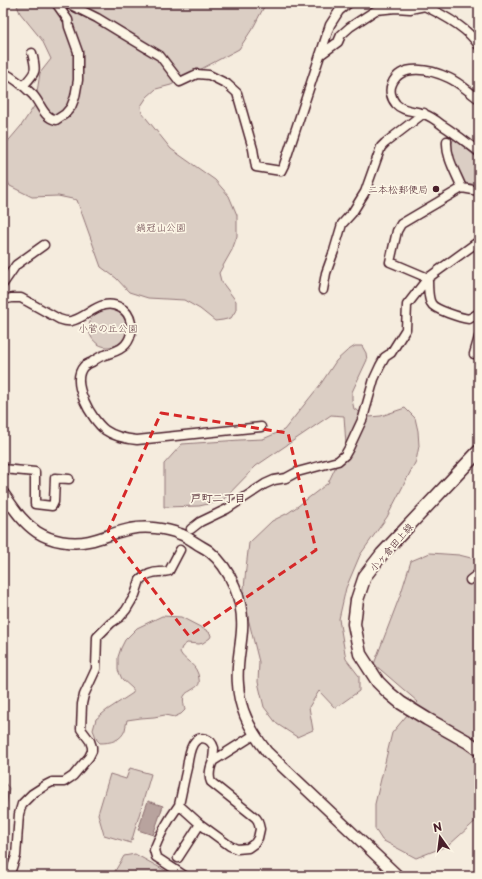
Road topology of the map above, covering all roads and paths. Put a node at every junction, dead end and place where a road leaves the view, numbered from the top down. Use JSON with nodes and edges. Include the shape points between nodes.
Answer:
{"nodes":[{"id":1,"x":56,"y":3,"type":"edge"},
{"id":2,"x":67,"y":3,"type":"edge"},
{"id":3,"x":349,"y":3,"type":"edge"},
{"id":4,"x":421,"y":5,"type":"edge"},
{"id":5,"x":479,"y":46,"type":"edge"},
{"id":6,"x":32,"y":53,"type":"dead end"},
{"id":7,"x":320,"y":55,"type":"junction"},
{"id":8,"x":3,"y":72,"type":"edge"},
{"id":9,"x":23,"y":86,"type":"junction"},
{"id":10,"x":479,"y":99,"type":"edge"},
{"id":11,"x":424,"y":113,"type":"junction"},
{"id":12,"x":448,"y":141,"type":"dead end"},
{"id":13,"x":479,"y":152,"type":"edge"},
{"id":14,"x":462,"y":188,"type":"junction"},
{"id":15,"x":479,"y":191,"type":"edge"},
{"id":16,"x":479,"y":241,"type":"edge"},
{"id":17,"x":44,"y":245,"type":"dead end"},
{"id":18,"x":428,"y":278,"type":"junction"},
{"id":19,"x":3,"y":284,"type":"edge"},
{"id":20,"x":323,"y":290,"type":"dead end"},
{"id":21,"x":3,"y":300,"type":"edge"},
{"id":22,"x":479,"y":313,"type":"edge"},
{"id":23,"x":479,"y":337,"type":"edge"},
{"id":24,"x":474,"y":354,"type":"dead end"},
{"id":25,"x":261,"y":427,"type":"dead end"},
{"id":26,"x":479,"y":451,"type":"edge"},
{"id":27,"x":3,"y":470,"type":"edge"},
{"id":28,"x":69,"y":479,"type":"dead end"},
{"id":29,"x":3,"y":493,"type":"edge"},
{"id":30,"x":191,"y":529,"type":"dead end"},
{"id":31,"x":180,"y":550,"type":"dead end"},
{"id":32,"x":479,"y":573,"type":"edge"},
{"id":33,"x":470,"y":580,"type":"dead end"},
{"id":34,"x":254,"y":735,"type":"junction"},
{"id":35,"x":479,"y":750,"type":"edge"},
{"id":36,"x":213,"y":761,"type":"junction"},
{"id":37,"x":179,"y":805,"type":"junction"},
{"id":38,"x":200,"y":824,"type":"junction"},
{"id":39,"x":178,"y":858,"type":"dead end"},
{"id":40,"x":8,"y":876,"type":"edge"},
{"id":41,"x":185,"y":876,"type":"edge"},
{"id":42,"x":398,"y":876,"type":"edge"}],
"edges":[{"from":1,"to":9,"type":"street","via":[[68,20],[78,52],[78,80],[71,107],[56,120],[50,119],[34,96]]},
{"from":2,"to":7,"type":"street","via":[[160,56],[180,82],[197,74],[209,75],[227,84],[237,93],[256,167],[281,171]]},
{"from":3,"to":7,"type":"street","via":[[335,16]]},
{"from":4,"to":5,"type":"street","via":[[452,20]]},
{"from":4,"to":7,"type":"street","via":[[410,9],[376,10],[350,27],[341,35],[338,42]]},
{"from":6,"to":9,"type":"street","via":[[35,65],[33,75]]},
{"from":8,"to":9,"type":"street"},
{"from":10,"to":11,"type":"street","via":[[449,78],[438,74],[412,69],[403,72],[391,85],[393,100],[403,108]]},
{"from":11,"to":13,"type":"street"},
{"from":11,"to":20,"type":"street","via":[[381,147],[365,192],[342,224]]},
{"from":12,"to":14,"type":"street","via":[[449,158]]},
{"from":14,"to":15,"type":"street"},
{"from":14,"to":18,"type":"street","via":[[402,224],[397,231],[390,262]]},
{"from":16,"to":18,"type":"street"},
{"from":17,"to":19,"type":"street","via":[[16,264]]},
{"from":18,"to":22,"type":"street","via":[[430,303],[434,307],[461,318],[469,319]]},
{"from":18,"to":30,"type":"street","via":[[407,305],[406,329],[380,366],[363,418],[345,455],[338,461],[265,484]]},
{"from":21,"to":25,"type":"street","via":[[22,298],[65,321],[71,321],[103,306],[113,305],[126,312],[132,330],[126,344],[84,366],[79,376],[85,404],[95,421],[106,431],[119,437],[137,440]]},
{"from":23,"to":24,"type":"street"},
{"from":26,"to":35,"type":"main road","name":"小ヶ倉田上線","via":[[382,554],[365,576],[357,600],[354,624],[360,654],[378,682],[401,703]]},
{"from":27,"to":28,"type":"street","via":[[35,472],[35,504],[52,506],[55,478]]},
{"from":29,"to":34,"type":"street","via":[[18,515],[50,539],[82,542],[144,527],[182,534],[219,560],[229,575],[240,604],[242,629],[237,671],[238,686],[243,712]]},
{"from":31,"to":40,"type":"street","via":[[169,571],[157,572],[140,580],[126,610],[97,637],[96,669],[82,704],[82,729],[90,741],[92,751],[73,776],[64,782],[46,785],[22,804],[16,856]]},
{"from":32,"to":33,"type":"street"},
{"from":34,"to":36,"type":"street"},
{"from":34,"to":42,"type":"street","via":[[267,752]]},
{"from":36,"to":37,"type":"street","via":[[214,749],[210,741],[202,738],[195,741],[190,752]]},
{"from":36,"to":38,"type":"street","via":[[209,775],[212,782],[256,818],[260,832],[251,846],[237,849]]},
{"from":37,"to":38,"type":"street"},
{"from":37,"to":41,"type":"street","via":[[164,827],[154,850],[156,857]]},
{"from":38,"to":39,"type":"street"}]}
